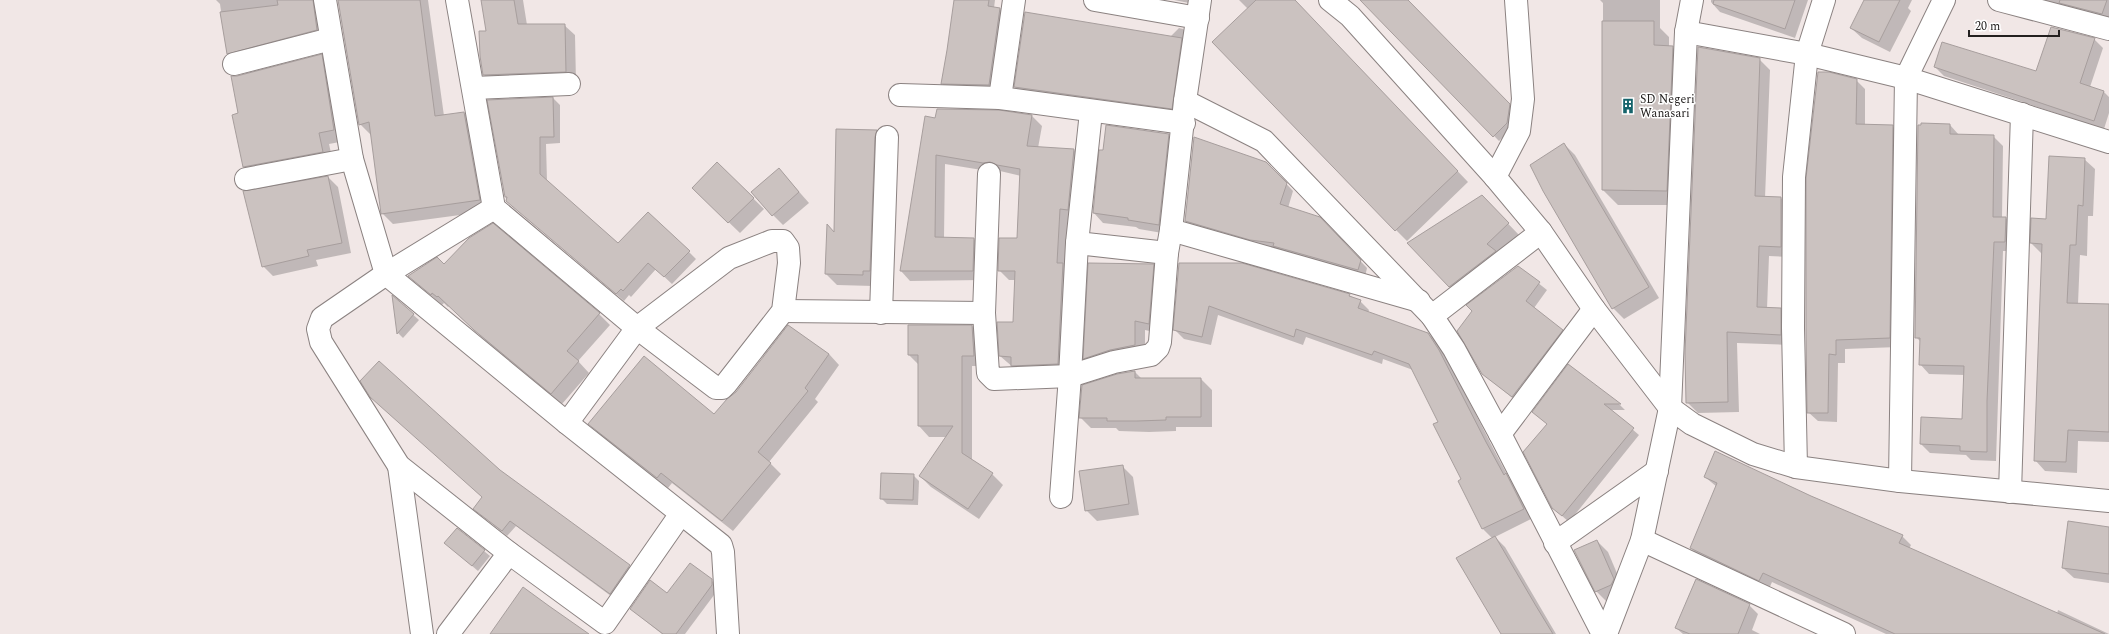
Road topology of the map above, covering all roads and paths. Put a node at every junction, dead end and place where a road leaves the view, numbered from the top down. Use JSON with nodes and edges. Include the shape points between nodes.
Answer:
{"nodes":[{"id":1,"x":325,"y":0,"type":"edge"},
{"id":2,"x":457,"y":0,"type":"edge"},
{"id":3,"x":1014,"y":0,"type":"edge"},
{"id":4,"x":1095,"y":0,"type":"edge"},
{"id":5,"x":1330,"y":0,"type":"edge"},
{"id":6,"x":1516,"y":0,"type":"edge"},
{"id":7,"x":1692,"y":0,"type":"edge"},
{"id":8,"x":1824,"y":0,"type":"edge"},
{"id":9,"x":1944,"y":0,"type":"edge"},
{"id":10,"x":1999,"y":0,"type":"edge"},
{"id":11,"x":1350,"y":8,"type":"edge"},
{"id":12,"x":1199,"y":9,"type":"edge"},
{"id":13,"x":2109,"y":29,"type":"edge"},
{"id":14,"x":1686,"y":32,"type":"junction"},
{"id":15,"x":331,"y":40,"type":"junction"},
{"id":16,"x":1807,"y":54,"type":"junction"},
{"id":17,"x":234,"y":64,"type":"dead end"},
{"id":18,"x":1906,"y":78,"type":"junction"},
{"id":19,"x":569,"y":84,"type":"dead end"},
{"id":20,"x":474,"y":88,"type":"junction"},
{"id":21,"x":900,"y":95,"type":"dead end"},
{"id":22,"x":1000,"y":98,"type":"junction"},
{"id":23,"x":1185,"y":101,"type":"junction"},
{"id":24,"x":1091,"y":112,"type":"junction"},
{"id":25,"x":2022,"y":114,"type":"junction"},
{"id":26,"x":1184,"y":123,"type":"junction"},
{"id":27,"x":887,"y":137,"type":"dead end"},
{"id":28,"x":2109,"y":142,"type":"edge"},
{"id":29,"x":352,"y":159,"type":"junction"},
{"id":30,"x":989,"y":174,"type":"dead end"},
{"id":31,"x":1495,"y":177,"type":"junction"},
{"id":32,"x":246,"y":179,"type":"dead end"},
{"id":33,"x":494,"y":208,"type":"junction"},
{"id":34,"x":1171,"y":230,"type":"junction"},
{"id":35,"x":1541,"y":232,"type":"junction"},
{"id":36,"x":1077,"y":243,"type":"junction"},
{"id":37,"x":1167,"y":253,"type":"junction"},
{"id":38,"x":386,"y":274,"type":"junction"},
{"id":39,"x":1426,"y":309,"type":"junction"},
{"id":40,"x":1594,"y":309,"type":"junction"},
{"id":41,"x":783,"y":311,"type":"junction"},
{"id":42,"x":881,"y":313,"type":"junction"},
{"id":43,"x":984,"y":313,"type":"junction"},
{"id":44,"x":637,"y":328,"type":"junction"},
{"id":45,"x":1070,"y":376,"type":"junction"},
{"id":46,"x":1670,"y":408,"type":"junction"},
{"id":47,"x":567,"y":424,"type":"junction"},
{"id":48,"x":1500,"y":434,"type":"junction"},
{"id":49,"x":399,"y":466,"type":"junction"},
{"id":50,"x":1796,"y":467,"type":"junction"},
{"id":51,"x":1657,"y":471,"type":"junction"},
{"id":52,"x":1900,"y":481,"type":"junction"},
{"id":53,"x":2010,"y":492,"type":"junction"},
{"id":54,"x":1061,"y":497,"type":"dead end"},
{"id":55,"x":2109,"y":501,"type":"edge"},
{"id":56,"x":680,"y":515,"type":"junction"},
{"id":57,"x":1642,"y":540,"type":"junction"},
{"id":58,"x":1555,"y":543,"type":"junction"},
{"id":59,"x":509,"y":553,"type":"junction"},
{"id":60,"x":601,"y":628,"type":"edge"},
{"id":61,"x":422,"y":634,"type":"edge"},
{"id":62,"x":448,"y":634,"type":"edge"},
{"id":63,"x":728,"y":634,"type":"edge"},
{"id":64,"x":1604,"y":634,"type":"edge"},
{"id":65,"x":1844,"y":634,"type":"edge"}],
"edges":[{"from":1,"to":15,"type":"street"},
{"from":2,"to":20,"type":"street"},
{"from":3,"to":22,"type":"street"},
{"from":4,"to":12,"type":"street"},
{"from":5,"to":11,"type":"street"},
{"from":6,"to":31,"type":"street","via":[[1523,99],[1519,131]]},
{"from":7,"to":14,"type":"street"},
{"from":8,"to":16,"type":"street"},
{"from":9,"to":18,"type":"street"},
{"from":10,"to":13,"type":"street"},
{"from":11,"to":31,"type":"street"},
{"from":12,"to":23,"type":"street"},
{"from":14,"to":16,"type":"street"},
{"from":14,"to":46,"type":"street"},
{"from":15,"to":17,"type":"street"},
{"from":15,"to":29,"type":"street"},
{"from":16,"to":18,"type":"street"},
{"from":16,"to":50,"type":"street","via":[[1794,177],[1793,328]]},
{"from":18,"to":25,"type":"street"},
{"from":18,"to":52,"type":"street"},
{"from":19,"to":20,"type":"street"},
{"from":20,"to":33,"type":"street"},
{"from":21,"to":22,"type":"street"},
{"from":22,"to":24,"type":"street"},
{"from":23,"to":26,"type":"street"},
{"from":23,"to":39,"type":"street","via":[[1264,141]]},
{"from":24,"to":26,"type":"street"},
{"from":24,"to":36,"type":"street"},
{"from":25,"to":28,"type":"street"},
{"from":25,"to":53,"type":"street"},
{"from":26,"to":34,"type":"street"},
{"from":27,"to":42,"type":"street"},
{"from":29,"to":32,"type":"street"},
{"from":29,"to":38,"type":"street"},
{"from":30,"to":43,"type":"street"},
{"from":31,"to":35,"type":"street"},
{"from":33,"to":38,"type":"street"},
{"from":33,"to":44,"type":"street"},
{"from":34,"to":37,"type":"street"},
{"from":34,"to":39,"type":"street"},
{"from":35,"to":39,"type":"street"},
{"from":35,"to":40,"type":"street"},
{"from":36,"to":37,"type":"street"},
{"from":36,"to":45,"type":"street"},
{"from":37,"to":45,"type":"street","via":[[1160,342],[1155,352]]},
{"from":38,"to":47,"type":"street"},
{"from":38,"to":49,"type":"street","via":[[322,318],[318,329],[321,342]]},
{"from":39,"to":48,"type":"street","via":[[1454,349]]},
{"from":40,"to":46,"type":"street"},
{"from":40,"to":48,"type":"street"},
{"from":41,"to":42,"type":"street"},
{"from":41,"to":44,"type":"street","via":[[722,388],[716,388]]},
{"from":41,"to":44,"type":"street","via":[[789,253],[785,242],[777,240],[729,258]]},
{"from":42,"to":43,"type":"street"},
{"from":43,"to":45,"type":"street","via":[[988,373],[994,379]]},
{"from":44,"to":47,"type":"street"},
{"from":45,"to":54,"type":"street"},
{"from":46,"to":50,"type":"street","via":[[1712,435],[1753,454]]},
{"from":46,"to":51,"type":"street"},
{"from":47,"to":56,"type":"street"},
{"from":48,"to":58,"type":"street"},
{"from":49,"to":59,"type":"street"},
{"from":49,"to":61,"type":"street"},
{"from":50,"to":52,"type":"street"},
{"from":51,"to":57,"type":"street"},
{"from":51,"to":58,"type":"street"},
{"from":52,"to":53,"type":"street"},
{"from":53,"to":55,"type":"street"},
{"from":56,"to":60,"type":"street"},
{"from":56,"to":63,"type":"street","via":[[722,547]]},
{"from":57,"to":64,"type":"street"},
{"from":57,"to":65,"type":"street"},
{"from":58,"to":64,"type":"street"},
{"from":59,"to":60,"type":"street"},
{"from":59,"to":62,"type":"street"}]}
